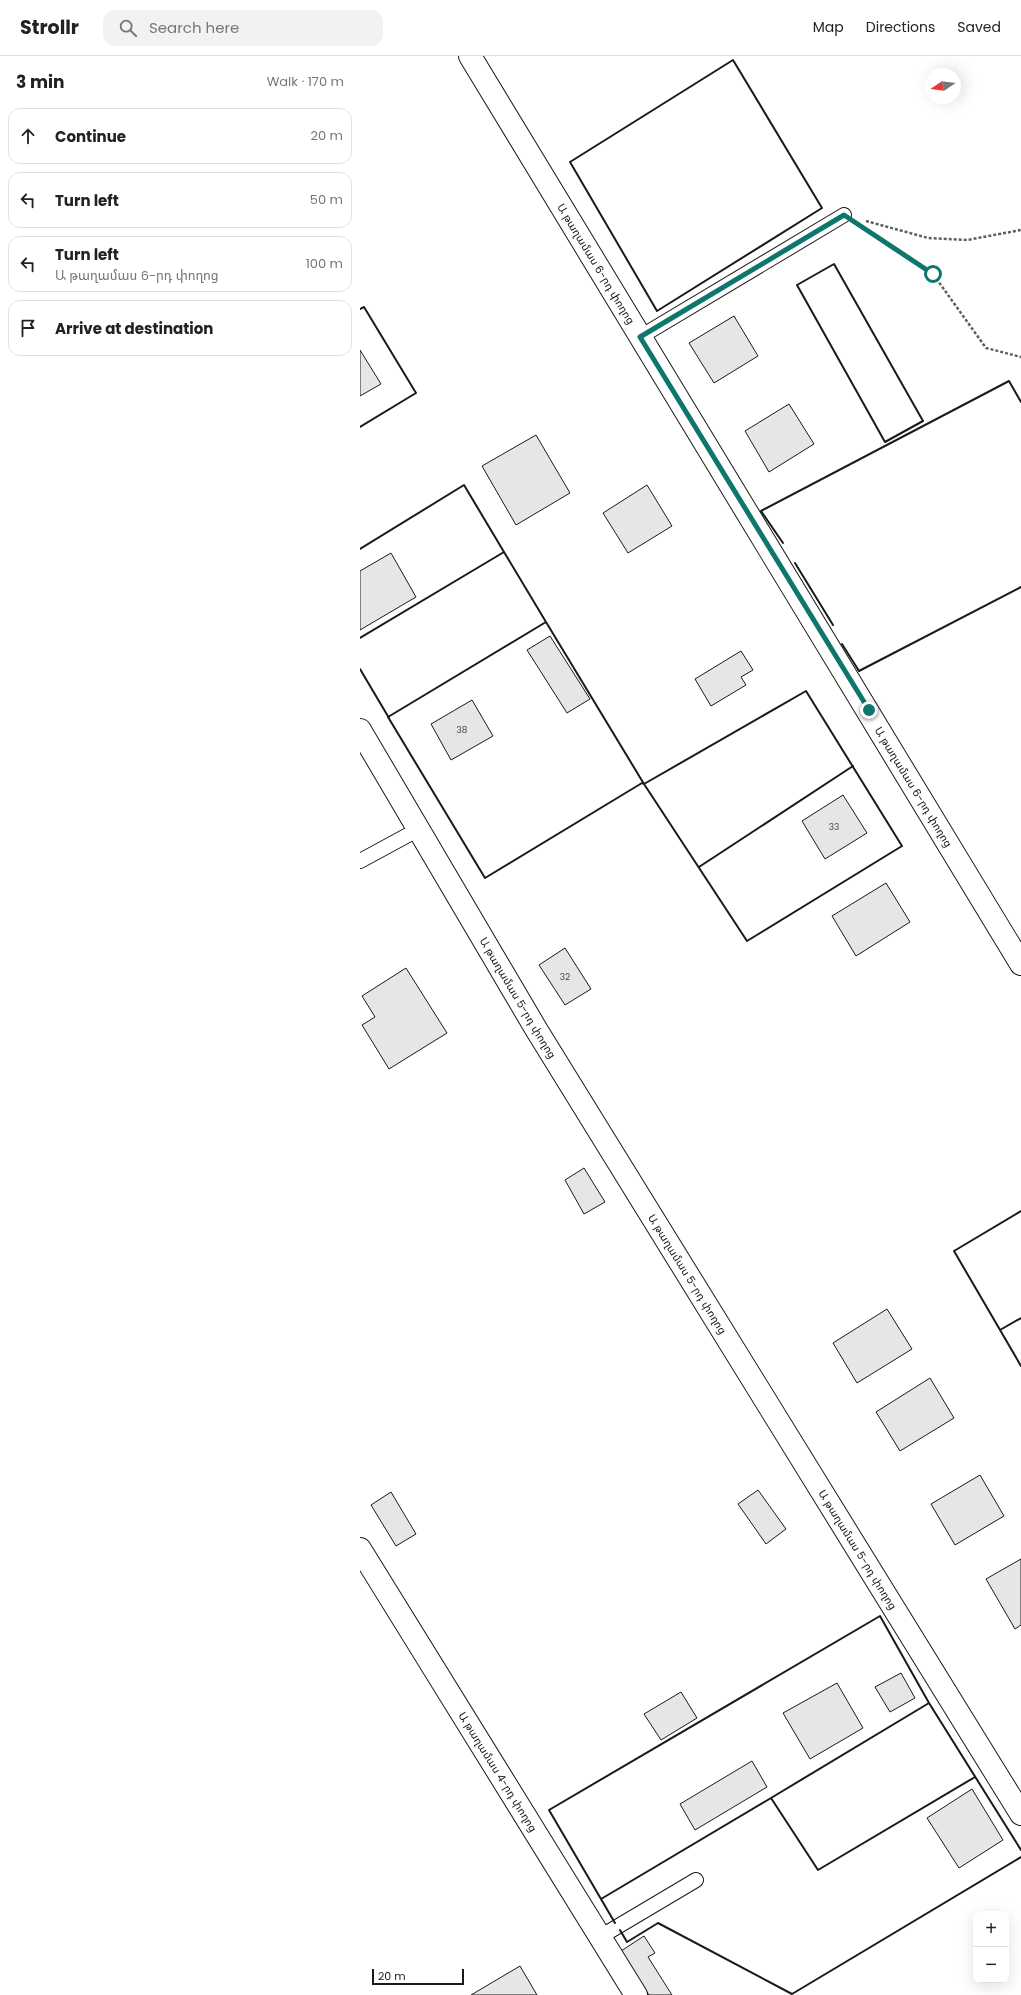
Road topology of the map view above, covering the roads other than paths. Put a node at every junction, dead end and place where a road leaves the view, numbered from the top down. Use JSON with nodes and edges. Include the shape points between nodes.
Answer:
{"nodes":[{"id":1,"x":470,"y":56,"type":"edge"},
{"id":2,"x":844,"y":215,"type":"road end"},
{"id":3,"x":640,"y":337,"type":"junction"},
{"id":4,"x":360,"y":730,"type":"edge"},
{"id":5,"x":419,"y":829,"type":"junction"},
{"id":6,"x":360,"y":861,"type":"edge"},
{"id":7,"x":1021,"y":964,"type":"edge"},
{"id":8,"x":360,"y":1549,"type":"edge"},
{"id":9,"x":1021,"y":1814,"type":"edge"},
{"id":10,"x":696,"y":1880,"type":"dead end"},
{"id":11,"x":600,"y":1937,"type":"junction"},
{"id":12,"x":636,"y":1995,"type":"edge"}],
"edges":[{"from":1,"to":3,"type":"street","name":"Ա թաղամաս 6-րդ փողոց"},
{"from":2,"to":3,"type":"lane"},
{"from":3,"to":7,"type":"street","name":"Ա թաղամաս 6-րդ փողոց"},
{"from":4,"to":5,"type":"street","name":"Ա թաղամաս 5-րդ փողոց"},
{"from":5,"to":6,"type":"lane"},
{"from":5,"to":9,"type":"street","name":"Ա թաղամաս 5-րդ փողոց","via":[[536,1029]]},
{"from":8,"to":11,"type":"street","name":"Ա թաղամաս 4-րդ փողոց"},
{"from":10,"to":11,"type":"lane"},
{"from":11,"to":12,"type":"street","name":"Ա թաղամաս 4-րդ փողոց"}]}
